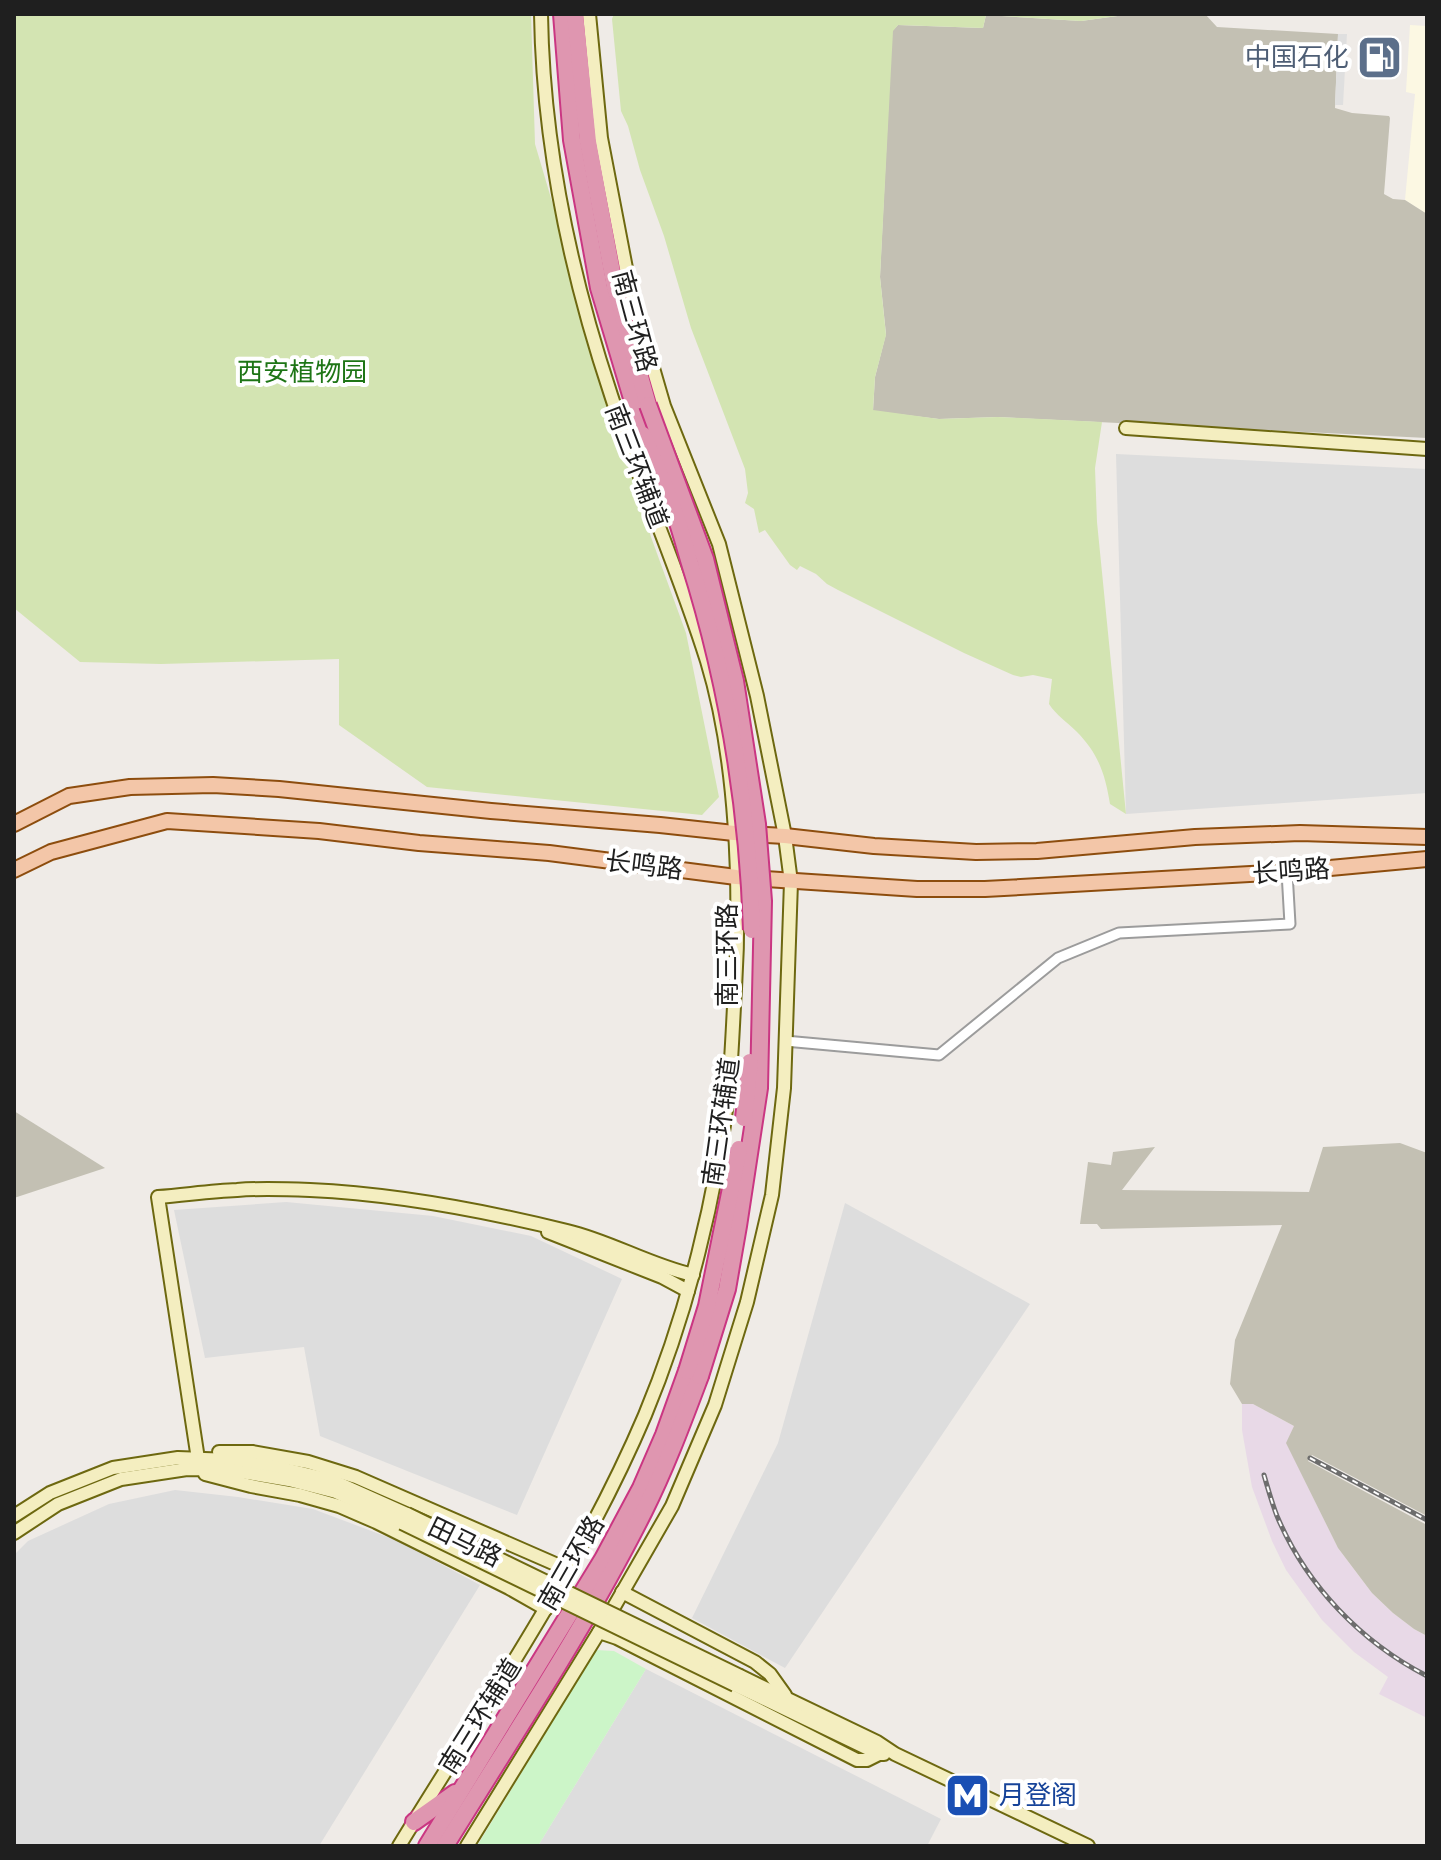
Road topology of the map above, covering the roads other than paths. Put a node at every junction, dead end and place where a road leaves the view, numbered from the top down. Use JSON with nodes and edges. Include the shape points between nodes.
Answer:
{"nodes":[{"id":1,"x":541,"y":14,"type":"edge"},
{"id":2,"x":562,"y":14,"type":"edge"},
{"id":3,"x":575,"y":14,"type":"edge"},
{"id":4,"x":589,"y":14,"type":"edge"},
{"id":5,"x":1126,"y":428,"type":"dead end"},
{"id":6,"x":1427,"y":449,"type":"edge"},
{"id":7,"x":14,"y":824,"type":"edge"},
{"id":8,"x":734,"y":833,"type":"junction"},
{"id":9,"x":785,"y":836,"type":"junction"},
{"id":10,"x":1427,"y":837,"type":"edge"},
{"id":11,"x":1427,"y":859,"type":"edge"},
{"id":12,"x":14,"y":870,"type":"edge"},
{"id":13,"x":1287,"y":872,"type":"junction"},
{"id":14,"x":736,"y":877,"type":"junction"},
{"id":15,"x":791,"y":882,"type":"junction"},
{"id":16,"x":785,"y":1041,"type":"junction"},
{"id":17,"x":527,"y":1222,"type":"junction"},
{"id":18,"x":693,"y":1275,"type":"junction"},
{"id":19,"x":688,"y":1291,"type":"junction"},
{"id":20,"x":694,"y":1373,"type":"junction"},
{"id":21,"x":198,"y":1455,"type":"junction"},
{"id":22,"x":187,"y":1469,"type":"junction"},
{"id":23,"x":14,"y":1516,"type":"edge"},
{"id":24,"x":405,"y":1518,"type":"junction"},
{"id":25,"x":14,"y":1533,"type":"edge"},
{"id":26,"x":569,"y":1570,"type":"junction"},
{"id":27,"x":622,"y":1592,"type":"junction"},
{"id":28,"x":546,"y":1609,"type":"junction"},
{"id":29,"x":599,"y":1632,"type":"junction"},
{"id":30,"x":737,"y":1681,"type":"junction"},
{"id":31,"x":787,"y":1698,"type":"junction"},
{"id":32,"x":879,"y":1754,"type":"junction"},
{"id":33,"x":895,"y":1754,"type":"junction"},
{"id":34,"x":463,"y":1788,"type":"junction"},
{"id":35,"x":414,"y":1822,"type":"junction"},
{"id":36,"x":399,"y":1846,"type":"edge"},
{"id":37,"x":427,"y":1846,"type":"edge"},
{"id":38,"x":445,"y":1846,"type":"edge"},
{"id":39,"x":467,"y":1846,"type":"edge"},
{"id":40,"x":1088,"y":1846,"type":"edge"}],
"edges":[{"from":1,"to":8,"type":"street","name":"南三环辅道","via":[[547,118],[573,265],[612,399],[709,667]]},
{"from":2,"to":20,"type":"highway","name":"南三环路","bridge":true,"via":[[572,140],[599,288],[643,435],[670,498],[706,613],[733,740],[750,876],[749,1076]]},
{"from":3,"to":20,"type":"highway","name":"南三环路","bridge":true,"via":[[590,157],[615,288],[648,405],[705,559],[735,681],[757,824],[763,901],[759,1088],[727,1289]]},
{"from":4,"to":9,"type":"street","name":"南三环辅道","via":[[601,138],[630,289],[664,406],[719,544]]},
{"from":5,"to":6,"type":"street"},
{"from":7,"to":8,"type":"main road","name":"长鸣路","via":[[69,796],[130,787],[213,785]]},
{"from":8,"to":9,"type":"main road","name":"长鸣路"},
{"from":8,"to":14,"type":"street","name":"南三环辅道"},
{"from":9,"to":10,"type":"main road","name":"长鸣路","via":[[976,852],[1300,833]]},
{"from":9,"to":15,"type":"street","name":"南三环辅道"},
{"from":11,"to":13,"type":"main road","name":"长鸣路"},
{"from":12,"to":14,"type":"main road","name":"长鸣路","via":[[51,852],[167,821],[549,853]]},
{"from":13,"to":15,"type":"main road","name":"长鸣路","via":[[985,889]]},
{"from":13,"to":16,"type":"street","via":[[1290,924],[1119,933],[1058,958],[939,1055]]},
{"from":14,"to":15,"type":"main road","name":"长鸣路"},
{"from":14,"to":18,"type":"street","name":"南三环辅道","via":[[729,1084]]},
{"from":15,"to":16,"type":"street","name":"南三环辅道"},
{"from":16,"to":27,"type":"street","name":"南三环辅道","via":[[772,1195],[747,1302],[715,1405],[672,1506]]},
{"from":17,"to":18,"type":"street","via":[[610,1244]]},
{"from":17,"to":19,"type":"street"},
{"from":17,"to":21,"type":"street","via":[[445,1204],[345,1192],[238,1189],[158,1197]]},
{"from":18,"to":19,"type":"street","name":"南三环辅道"},
{"from":19,"to":26,"type":"street","name":"南三环辅道","via":[[644,1416]]},
{"from":20,"to":34,"type":"highway","name":"南三环路","via":[[641,1488]]},
{"from":20,"to":38,"type":"highway","name":"南三环路","via":[[676,1442],[645,1510],[593,1607]]},
{"from":21,"to":23,"type":"street","name":"田马路","via":[[113,1468],[50,1493]]},
{"from":21,"to":24,"type":"street","name":"田马路","via":[[331,1480]]},
{"from":21,"to":26,"type":"street","via":[[252,1452],[344,1473]]},
{"from":22,"to":24,"type":"street","name":"田马路","via":[[289,1480]]},
{"from":22,"to":25,"type":"street","name":"田马路","via":[[121,1479],[58,1504]]},
{"from":22,"to":28,"type":"street","via":[[339,1506]]},
{"from":24,"to":30,"type":"street","name":"田马路","bridge":true},
{"from":26,"to":28,"type":"street","name":"南三环辅道"},
{"from":27,"to":29,"type":"street","name":"南三环辅道"},
{"from":27,"to":31,"type":"street","via":[[755,1662]]},
{"from":28,"to":35,"type":"street","name":"南三环辅道"},
{"from":29,"to":32,"type":"street","via":[[857,1760]]},
{"from":29,"to":39,"type":"street","name":"南三环辅道"},
{"from":30,"to":31,"type":"street","name":"田马路"},
{"from":30,"to":32,"type":"street","name":"田马路"},
{"from":31,"to":33,"type":"street","name":"田马路"},
{"from":32,"to":33,"type":"street","name":"田马路"},
{"from":33,"to":40,"type":"street","name":"田马路"},
{"from":34,"to":35,"type":"highway"},
{"from":34,"to":37,"type":"highway","name":"南三环路"},
{"from":35,"to":36,"type":"street","name":"南三环辅道"}]}
